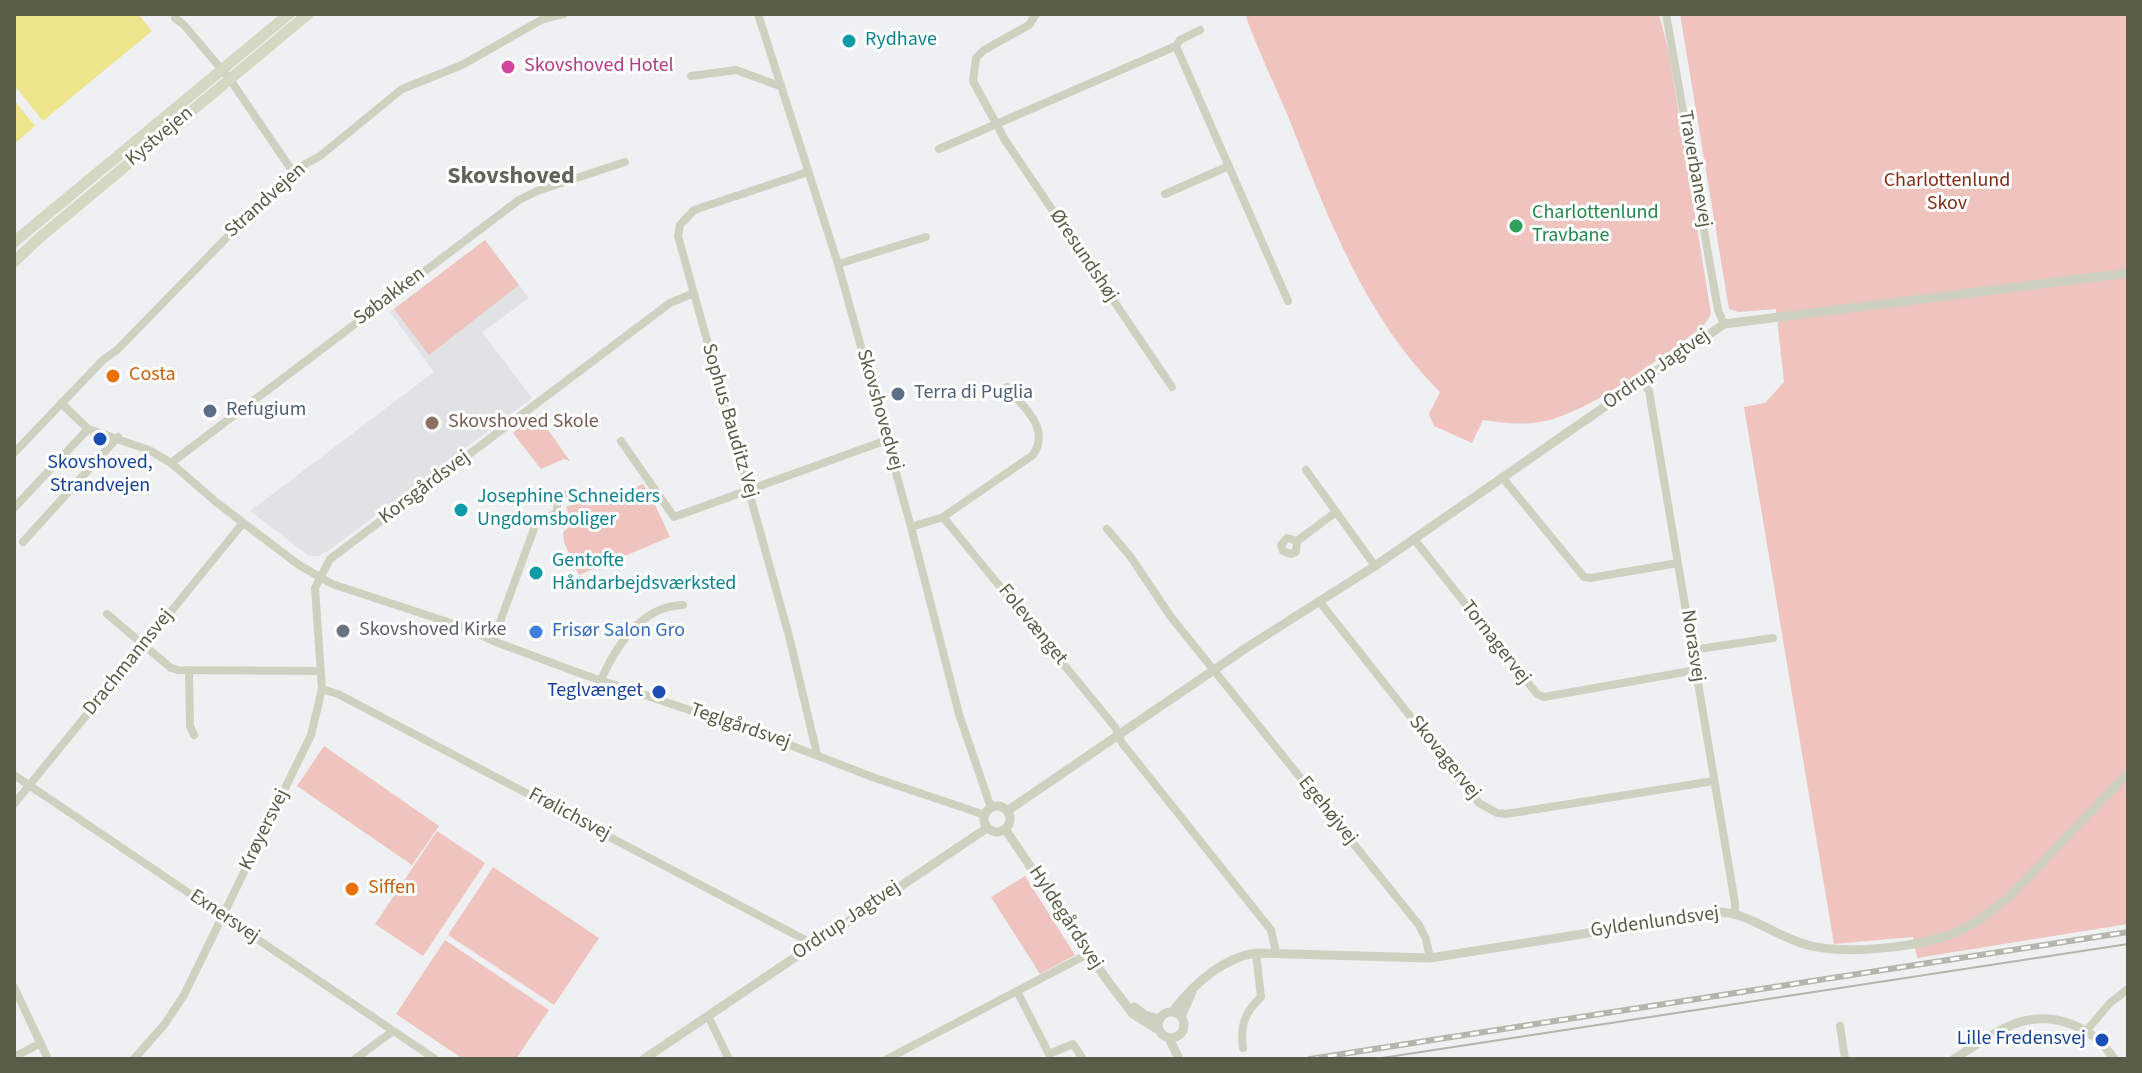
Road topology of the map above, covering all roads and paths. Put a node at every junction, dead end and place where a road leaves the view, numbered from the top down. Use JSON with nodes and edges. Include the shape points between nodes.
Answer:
{"nodes":[{"id":1,"x":289,"y":14,"type":"edge"},
{"id":2,"x":308,"y":14,"type":"edge"},
{"id":3,"x":564,"y":14,"type":"edge"},
{"id":4,"x":758,"y":14,"type":"edge"},
{"id":5,"x":1036,"y":14,"type":"edge"},
{"id":6,"x":1666,"y":14,"type":"edge"},
{"id":7,"x":175,"y":18,"type":"dead end"},
{"id":8,"x":1200,"y":30,"type":"dead end"},
{"id":9,"x":1176,"y":46,"type":"junction"},
{"id":10,"x":225,"y":74,"type":"junction"},
{"id":11,"x":691,"y":76,"type":"dead end"},
{"id":12,"x":780,"y":86,"type":"junction"},
{"id":13,"x":995,"y":124,"type":"junction"},
{"id":14,"x":939,"y":149,"type":"dead end"},
{"id":15,"x":625,"y":162,"type":"dead end"},
{"id":16,"x":1229,"y":166,"type":"junction"},
{"id":17,"x":293,"y":172,"type":"junction"},
{"id":18,"x":808,"y":172,"type":"junction"},
{"id":19,"x":1165,"y":194,"type":"dead end"},
{"id":20,"x":926,"y":237,"type":"dead end"},
{"id":21,"x":14,"y":242,"type":"edge"},
{"id":22,"x":14,"y":262,"type":"edge"},
{"id":23,"x":838,"y":264,"type":"junction"},
{"id":24,"x":2128,"y":273,"type":"edge"},
{"id":25,"x":694,"y":293,"type":"junction"},
{"id":26,"x":1288,"y":301,"type":"dead end"},
{"id":27,"x":1724,"y":324,"type":"junction"},
{"id":28,"x":1642,"y":380,"type":"junction"},
{"id":29,"x":1007,"y":387,"type":"dead end"},
{"id":30,"x":1172,"y":387,"type":"dead end"},
{"id":31,"x":61,"y":403,"type":"junction"},
{"id":32,"x":88,"y":429,"type":"junction"},
{"id":33,"x":118,"y":437,"type":"junction"},
{"id":34,"x":887,"y":440,"type":"junction"},
{"id":35,"x":621,"y":441,"type":"dead end"},
{"id":36,"x":14,"y":453,"type":"edge"},
{"id":37,"x":171,"y":463,"type":"junction"},
{"id":38,"x":1306,"y":470,"type":"dead end"},
{"id":39,"x":1502,"y":477,"type":"junction"},
{"id":40,"x":575,"y":491,"type":"dead end"},
{"id":41,"x":749,"y":491,"type":"junction"},
{"id":42,"x":14,"y":508,"type":"edge"},
{"id":43,"x":1336,"y":512,"type":"junction"},
{"id":44,"x":943,"y":517,"type":"junction"},
{"id":45,"x":243,"y":523,"type":"junction"},
{"id":46,"x":911,"y":527,"type":"junction"},
{"id":47,"x":1107,"y":529,"type":"dead end"},
{"id":48,"x":1414,"y":539,"type":"junction"},
{"id":49,"x":1297,"y":541,"type":"dead end"},
{"id":50,"x":23,"y":542,"type":"dead end"},
{"id":51,"x":1678,"y":563,"type":"junction"},
{"id":52,"x":1375,"y":566,"type":"junction"},
{"id":53,"x":318,"y":578,"type":"junction"},
{"id":54,"x":1319,"y":601,"type":"junction"},
{"id":55,"x":683,"y":605,"type":"dead end"},
{"id":56,"x":107,"y":614,"type":"dead end"},
{"id":57,"x":1773,"y":638,"type":"dead end"},
{"id":58,"x":493,"y":641,"type":"junction"},
{"id":59,"x":144,"y":645,"type":"junction"},
{"id":60,"x":1692,"y":650,"type":"junction"},
{"id":61,"x":189,"y":670,"type":"junction"},
{"id":62,"x":1215,"y":670,"type":"junction"},
{"id":63,"x":1696,"y":670,"type":"junction"},
{"id":64,"x":320,"y":671,"type":"junction"},
{"id":65,"x":601,"y":680,"type":"junction"},
{"id":66,"x":322,"y":689,"type":"junction"},
{"id":67,"x":194,"y":735,"type":"dead end"},
{"id":68,"x":1119,"y":735,"type":"junction"},
{"id":69,"x":817,"y":754,"type":"junction"},
{"id":70,"x":2128,"y":773,"type":"edge"},
{"id":71,"x":14,"y":775,"type":"edge"},
{"id":72,"x":1714,"y":781,"type":"junction"},
{"id":73,"x":29,"y":786,"type":"junction"},
{"id":74,"x":14,"y":804,"type":"edge"},
{"id":75,"x":988,"y":811,"type":"junction"},
{"id":76,"x":1007,"y":811,"type":"junction"},
{"id":77,"x":987,"y":828,"type":"junction"},
{"id":78,"x":1005,"y":829,"type":"junction"},
{"id":79,"x":1735,"y":913,"type":"junction"},
{"id":80,"x":223,"y":916,"type":"junction"},
{"id":81,"x":813,"y":944,"type":"junction"},
{"id":82,"x":1276,"y":952,"type":"junction"},
{"id":83,"x":1256,"y":953,"type":"junction"},
{"id":84,"x":1088,"y":954,"type":"junction"},
{"id":85,"x":1430,"y":958,"type":"junction"},
{"id":86,"x":14,"y":987,"type":"edge"},
{"id":87,"x":2128,"y":989,"type":"edge"},
{"id":88,"x":1017,"y":991,"type":"junction"},
{"id":89,"x":1127,"y":1004,"type":"junction"},
{"id":90,"x":1177,"y":1014,"type":"junction"},
{"id":91,"x":708,"y":1016,"type":"junction"},
{"id":92,"x":1160,"y":1019,"type":"junction"},
{"id":93,"x":1840,"y":1026,"type":"dead end"},
{"id":94,"x":393,"y":1031,"type":"junction"},
{"id":95,"x":1160,"y":1031,"type":"junction"},
{"id":96,"x":2086,"y":1031,"type":"junction"},
{"id":97,"x":1173,"y":1037,"type":"junction"},
{"id":98,"x":41,"y":1043,"type":"junction"},
{"id":99,"x":1243,"y":1048,"type":"dead end"},
{"id":100,"x":14,"y":1057,"type":"edge"},
{"id":101,"x":48,"y":1059,"type":"edge"},
{"id":102,"x":134,"y":1059,"type":"edge"},
{"id":103,"x":355,"y":1059,"type":"edge"},
{"id":104,"x":435,"y":1059,"type":"edge"},
{"id":105,"x":644,"y":1059,"type":"edge"},
{"id":106,"x":729,"y":1059,"type":"edge"},
{"id":107,"x":887,"y":1059,"type":"edge"},
{"id":108,"x":1083,"y":1059,"type":"edge"},
{"id":109,"x":1181,"y":1059,"type":"edge"},
{"id":110,"x":1845,"y":1059,"type":"edge"},
{"id":111,"x":1954,"y":1059,"type":"edge"},
{"id":112,"x":2114,"y":1059,"type":"edge"}],
"edges":[{"from":1,"to":10,"type":"main road","name":"Kystvejen"},
{"from":2,"to":10,"type":"main road","name":"Kystvejen"},
{"from":3,"to":17,"type":"street","name":"Strandvejen","via":[[541,20],[462,65],[402,89]]},
{"from":4,"to":12,"type":"street","name":"Skovshovedvej"},
{"from":5,"to":13,"type":"street","name":"Øresundshøj","via":[[1029,25],[976,58],[973,81]]},
{"from":6,"to":27,"type":"street","name":"Traverbanevej"},
{"from":7,"to":10,"type":"street"},
{"from":8,"to":9,"type":"street"},
{"from":9,"to":13,"type":"street"},
{"from":9,"to":16,"type":"street"},
{"from":10,"to":17,"type":"street"},
{"from":10,"to":21,"type":"main road","name":"Kystvejen"},
{"from":10,"to":22,"type":"main road","name":"Kystvejen"},
{"from":11,"to":12,"type":"street","via":[[736,70]]},
{"from":12,"to":18,"type":"street","name":"Skovshovedvej"},
{"from":13,"to":14,"type":"street"},
{"from":13,"to":30,"type":"street","name":"Øresundshøj"},
{"from":15,"to":37,"type":"street","name":"Søbakken","via":[[519,200]]},
{"from":16,"to":19,"type":"street"},
{"from":16,"to":26,"type":"street"},
{"from":17,"to":31,"type":"street","name":"Strandvejen"},
{"from":18,"to":23,"type":"street","name":"Skovshovedvej"},
{"from":18,"to":25,"type":"street","name":"Sophus Bauditz Vej","via":[[685,217],[678,236]]},
{"from":20,"to":23,"type":"street"},
{"from":23,"to":34,"type":"street","name":"Skovshovedvej"},
{"from":24,"to":27,"type":"street","name":"Ordrup Jagtvej"},
{"from":25,"to":41,"type":"street","name":"Sophus Bauditz Vej"},
{"from":25,"to":53,"type":"street","name":"Korsgårdsvej","via":[[670,303],[330,559]]},
{"from":27,"to":28,"type":"street","name":"Ordrup Jagtvej"},
{"from":28,"to":39,"type":"street","name":"Ordrup Jagtvej"},
{"from":28,"to":51,"type":"street","name":"Norasvej","via":[[1649,391]]},
{"from":29,"to":44,"type":"street","via":[[1036,423],[1039,446]]},
{"from":31,"to":32,"type":"street","name":"Teglgårdsvej"},
{"from":31,"to":36,"type":"street","name":"Strandvejen"},
{"from":32,"to":33,"type":"street","name":"Teglgårdsvej"},
{"from":32,"to":42,"type":"street"},
{"from":33,"to":37,"type":"street","name":"Teglgårdsvej"},
{"from":33,"to":50,"type":"street"},
{"from":34,"to":41,"type":"street"},
{"from":34,"to":46,"type":"street","name":"Skovshovedvej"},
{"from":35,"to":41,"type":"street","via":[[674,517]]},
{"from":37,"to":45,"type":"street","name":"Teglgårdsvej"},
{"from":38,"to":43,"type":"street"},
{"from":39,"to":48,"type":"street","name":"Ordrup Jagtvej"},
{"from":39,"to":51,"type":"street","via":[[1584,577]]},
{"from":40,"to":58,"type":"street","via":[[557,499],[557,512],[535,526]]},
{"from":41,"to":69,"type":"street","name":"Sophus Bauditz Vej"},
{"from":43,"to":49,"type":"street"},
{"from":43,"to":52,"type":"street"},
{"from":44,"to":46,"type":"street"},
{"from":44,"to":68,"type":"street","name":"Folevænget"},
{"from":45,"to":53,"type":"street","name":"Teglgårdsvej"},
{"from":45,"to":59,"type":"street","name":"Drachmannsvej"},
{"from":46,"to":75,"type":"street","name":"Skovshovedvej"},
{"from":47,"to":62,"type":"street"},
{"from":48,"to":52,"type":"street","name":"Ordrup Jagtvej"},
{"from":48,"to":63,"type":"street","name":"Tornagervej","via":[[1537,694],[1544,697]]},
{"from":51,"to":60,"type":"street","name":"Norasvej"},
{"from":52,"to":54,"type":"street","name":"Ordrup Jagtvej"},
{"from":53,"to":58,"type":"street","name":"Teglgårdsvej"},
{"from":53,"to":64,"type":"street","name":"Krøyersvej","via":[[314,600]]},
{"from":54,"to":62,"type":"street","name":"Ordrup Jagtvej"},
{"from":54,"to":72,"type":"street","name":"Skovagervej","via":[[1487,809],[1506,814]]},
{"from":55,"to":65,"type":"street","via":[[671,605],[634,626]]},
{"from":56,"to":59,"type":"street"},
{"from":57,"to":60,"type":"street"},
{"from":58,"to":65,"type":"street","name":"Teglgårdsvej"},
{"from":59,"to":61,"type":"street","via":[[171,668]]},
{"from":59,"to":73,"type":"street","name":"Drachmannsvej"},
{"from":60,"to":63,"type":"street","name":"Norasvej"},
{"from":61,"to":64,"type":"street"},
{"from":61,"to":67,"type":"street"},
{"from":62,"to":68,"type":"street","name":"Ordrup Jagtvej"},
{"from":62,"to":85,"type":"street","name":"Egehøjvej","via":[[1419,925]]},
{"from":63,"to":72,"type":"street","name":"Norasvej"},
{"from":64,"to":66,"type":"street","name":"Krøyersvej"},
{"from":65,"to":69,"type":"street","name":"Teglgårdsvej"},
{"from":66,"to":80,"type":"street","name":"Krøyersvej","via":[[311,735]]},
{"from":66,"to":81,"type":"street","name":"Frølichsvej"},
{"from":68,"to":76,"type":"street","name":"Ordrup Jagtvej"},
{"from":68,"to":82,"type":"street","name":"Folevænget","via":[[1271,930]]},
{"from":69,"to":75,"type":"street","name":"Teglgårdsvej","via":[[875,778]]},
{"from":70,"to":79,"type":"street","name":"Gyldenlundsvej","via":[[2008,898],[1945,936],[1867,949],[1820,948]]},
{"from":71,"to":73,"type":"street","name":"Exnersvej"},
{"from":72,"to":79,"type":"street","name":"Norasvej"},
{"from":73,"to":74,"type":"street","name":"Drachmannsvej"},
{"from":73,"to":80,"type":"street","name":"Exnersvej"},
{"from":75,"to":76,"type":"street"},
{"from":75,"to":77,"type":"street"},
{"from":76,"to":78,"type":"street","via":[[1010,821]]},
{"from":77,"to":78,"type":"street"},
{"from":77,"to":81,"type":"street","name":"Ordrup Jagtvej"},
{"from":78,"to":84,"type":"street","name":"Hyldegårdsvej"},
{"from":79,"to":85,"type":"street","name":"Gyldenlundsvej"},
{"from":80,"to":94,"type":"street","name":"Exnersvej"},
{"from":80,"to":102,"type":"street","name":"Krøyersvej","via":[[184,995]]},
{"from":81,"to":91,"type":"street","name":"Ordrup Jagtvej"},
{"from":82,"to":83,"type":"street","name":"Gyldenlundsvej"},
{"from":82,"to":85,"type":"street","name":"Gyldenlundsvej"},
{"from":83,"to":90,"type":"street","name":"Gyldenlundsvej","via":[[1216,968]]},
{"from":83,"to":99,"type":"street","via":[[1261,997],[1247,1010],[1240,1029]]},
{"from":84,"to":88,"type":"street"},
{"from":84,"to":89,"type":"street","name":"Hyldegårdsvej"},
{"from":86,"to":98,"type":"street"},
{"from":87,"to":96,"type":"street"},
{"from":88,"to":107,"type":"street"},
{"from":88,"to":108,"type":"street","via":[[1049,1054],[1073,1044]]},
{"from":89,"to":92,"type":"street","name":"Hyldegårdsvej"},
{"from":89,"to":95,"type":"street","name":"Hyldegårdsvej"},
{"from":90,"to":92,"type":"street","via":[[1165,1013]]},
{"from":90,"to":97,"type":"street","via":[[1184,1028]]},
{"from":91,"to":105,"type":"street","name":"Ordrup Jagtvej"},
{"from":91,"to":106,"type":"street"},
{"from":92,"to":95,"type":"street"},
{"from":93,"to":110,"type":"street"},
{"from":94,"to":103,"type":"street"},
{"from":94,"to":104,"type":"street","name":"Exnersvej"},
{"from":95,"to":97,"type":"street"},
{"from":96,"to":111,"type":"street","via":[[2054,1019],[2018,1023]]},
{"from":96,"to":112,"type":"street"},
{"from":97,"to":109,"type":"street"},
{"from":98,"to":100,"type":"street"},
{"from":98,"to":101,"type":"street"}]}
